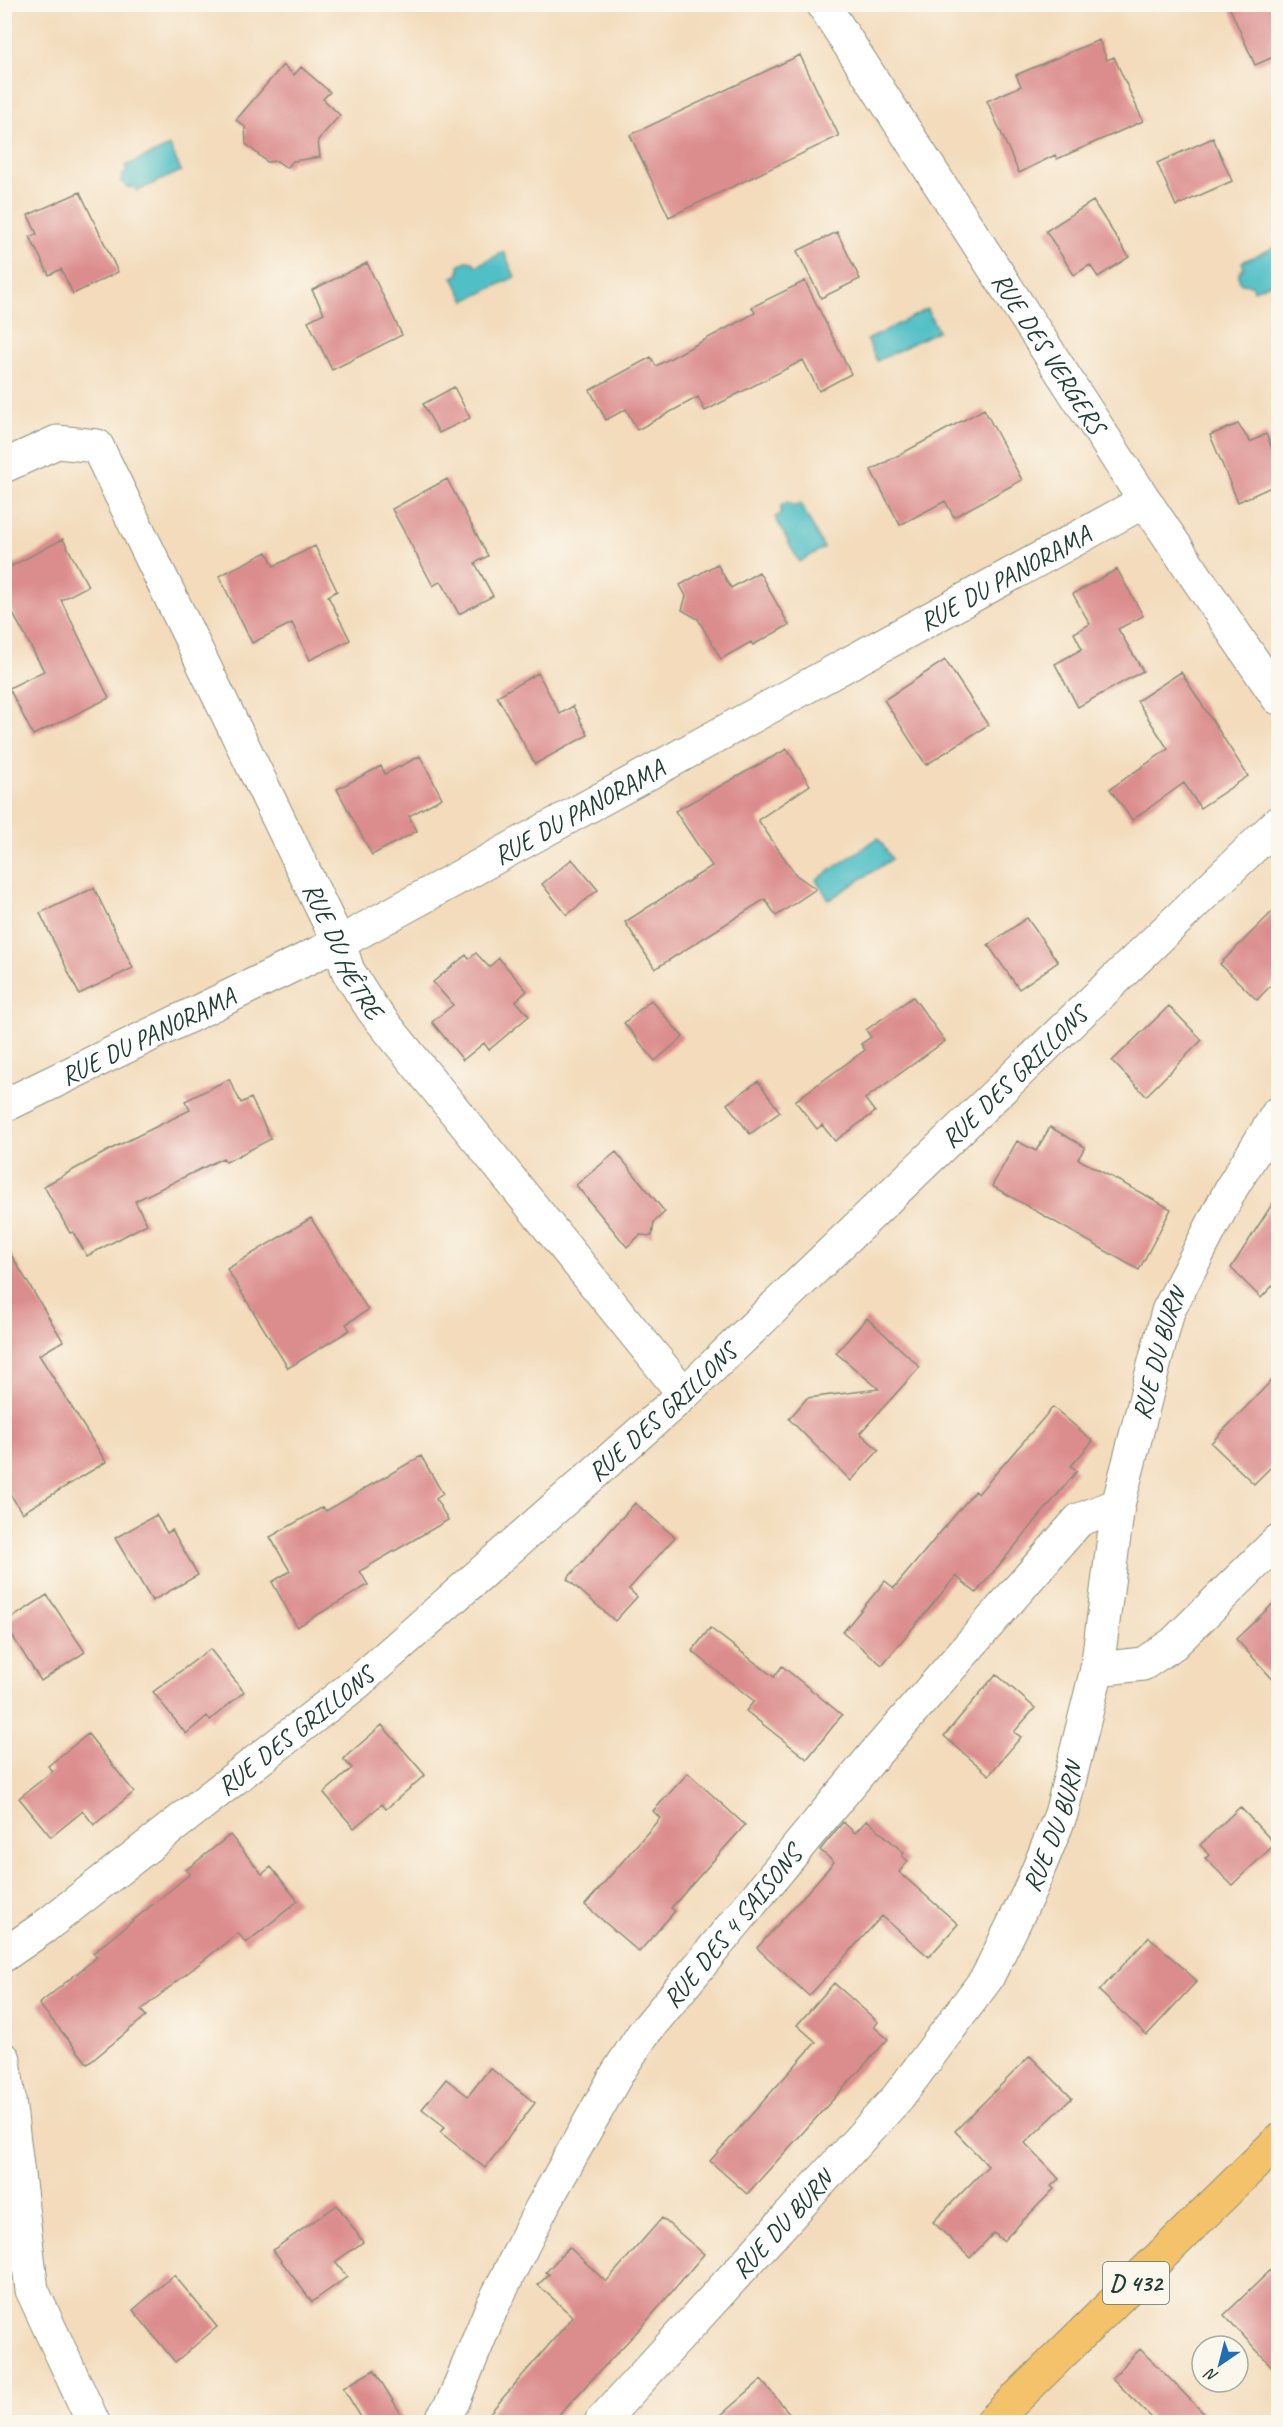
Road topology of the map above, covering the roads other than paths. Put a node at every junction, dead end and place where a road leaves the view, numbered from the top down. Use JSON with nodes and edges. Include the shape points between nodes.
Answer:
{"nodes":[{"id":1,"x":823,"y":4,"type":"edge"},
{"id":2,"x":4,"y":466,"type":"edge"},
{"id":3,"x":1145,"y":501,"type":"junction"},
{"id":4,"x":1278,"y":698,"type":"edge"},
{"id":5,"x":1278,"y":824,"type":"edge"},
{"id":6,"x":339,"y":943,"type":"junction"},
{"id":7,"x":4,"y":1106,"type":"edge"},
{"id":8,"x":1278,"y":1113,"type":"edge"},
{"id":9,"x":684,"y":1395,"type":"junction"},
{"id":10,"x":1118,"y":1505,"type":"junction"},
{"id":11,"x":1278,"y":1540,"type":"edge"},
{"id":12,"x":1097,"y":1669,"type":"junction"},
{"id":13,"x":4,"y":1955,"type":"edge"},
{"id":14,"x":4,"y":2059,"type":"edge"},
{"id":15,"x":1278,"y":2141,"type":"edge"},
{"id":16,"x":93,"y":2422,"type":"edge"},
{"id":17,"x":440,"y":2422,"type":"edge"},
{"id":18,"x":601,"y":2422,"type":"edge"},
{"id":19,"x":992,"y":2422,"type":"edge"}],
"edges":[{"from":1,"to":3,"type":"street","name":"RUE DES VERGERS"},
{"from":2,"to":6,"type":"street","name":"RUE DU HÊTRE","via":[[57,442],[97,446]]},
{"from":3,"to":4,"type":"street","name":"RUE DES VERGERS"},
{"from":3,"to":6,"type":"street","name":"RUE DU PANORAMA"},
{"from":5,"to":9,"type":"street","name":"RUE DES GRILLONS"},
{"from":6,"to":7,"type":"street","name":"RUE DU PANORAMA"},
{"from":6,"to":9,"type":"street","name":"RUE DU HÊTRE","via":[[348,970],[373,1010]]},
{"from":8,"to":10,"type":"street","name":"RUE DU BURN","via":[[1232,1187],[1168,1311]]},
{"from":9,"to":13,"type":"street","name":"RUE DES GRILLONS","via":[[358,1682]]},
{"from":10,"to":12,"type":"street","name":"RUE DU BURN"},
{"from":10,"to":17,"type":"street","name":"RUE DES 4 SAISONS","via":[[1079,1520],[874,1755],[643,2034],[541,2209],[492,2307],[453,2402]]},
{"from":11,"to":12,"type":"street","via":[[1173,1644],[1143,1664]]},
{"from":12,"to":18,"type":"street","name":"RUE DU BURN","via":[[1060,1814],[1029,1892],[987,1978],[898,2097]]},
{"from":14,"to":16,"type":"street","via":[[32,2290]]},
{"from":15,"to":19,"type":"main road","number":"D 432"}]}
